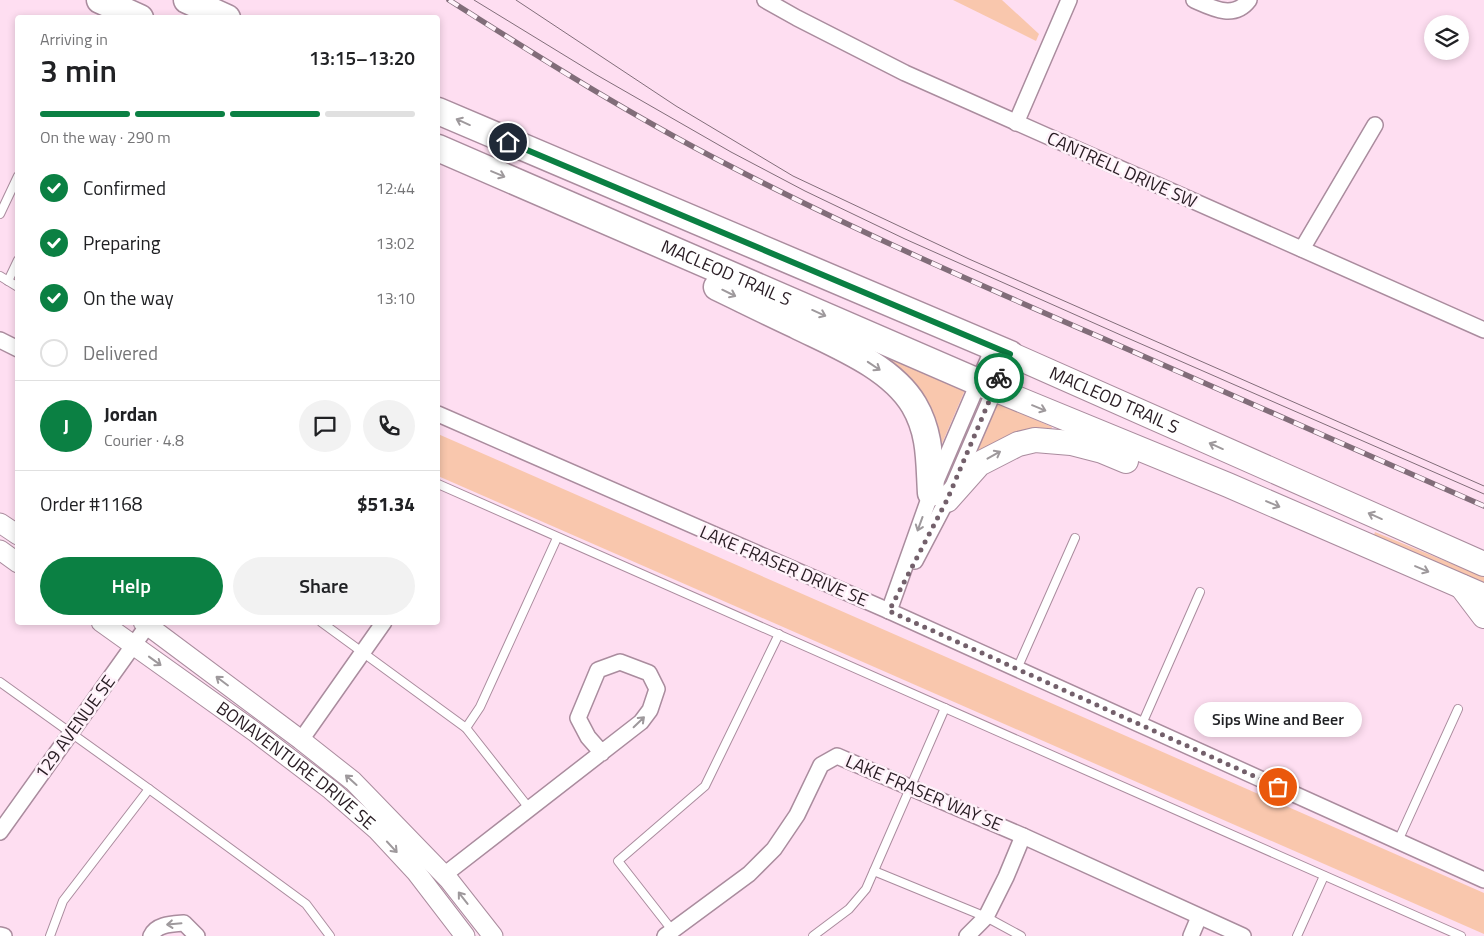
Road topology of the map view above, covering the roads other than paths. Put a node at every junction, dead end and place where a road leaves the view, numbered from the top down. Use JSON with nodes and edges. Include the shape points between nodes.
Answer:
{"nodes":[{"id":1,"x":100,"y":0,"type":"edge"},
{"id":2,"x":187,"y":0,"type":"edge"},
{"id":3,"x":765,"y":0,"type":"edge"},
{"id":4,"x":1069,"y":0,"type":"edge"},
{"id":5,"x":1194,"y":0,"type":"edge"},
{"id":6,"x":1249,"y":0,"type":"edge"},
{"id":7,"x":133,"y":15,"type":"edge"},
{"id":8,"x":220,"y":15,"type":"edge"},
{"id":9,"x":440,"y":112,"type":"edge"},
{"id":10,"x":1016,"y":123,"type":"junction"},
{"id":11,"x":1375,"y":125,"type":"dead end"},
{"id":12,"x":440,"y":149,"type":"edge"},
{"id":13,"x":15,"y":182,"type":"edge"},
{"id":14,"x":0,"y":214,"type":"edge"},
{"id":15,"x":646,"y":237,"type":"junction"},
{"id":16,"x":1302,"y":248,"type":"junction"},
{"id":17,"x":15,"y":267,"type":"edge"},
{"id":18,"x":0,"y":276,"type":"edge"},
{"id":19,"x":8,"y":282,"type":"junction"},
{"id":20,"x":15,"y":286,"type":"edge"},
{"id":21,"x":1484,"y":330,"type":"edge"},
{"id":22,"x":0,"y":340,"type":"edge"},
{"id":23,"x":15,"y":348,"type":"edge"},
{"id":24,"x":1002,"y":350,"type":"junction"},
{"id":25,"x":986,"y":386,"type":"junction"},
{"id":26,"x":440,"y":415,"type":"edge"},
{"id":27,"x":440,"y":485,"type":"edge"},
{"id":28,"x":1228,"y":485,"type":"junction"},
{"id":29,"x":939,"y":497,"type":"junction"},
{"id":30,"x":0,"y":523,"type":"edge"},
{"id":31,"x":15,"y":533,"type":"edge"},
{"id":32,"x":557,"y":538,"type":"junction"},
{"id":33,"x":1075,"y":538,"type":"dead end"},
{"id":34,"x":0,"y":550,"type":"edge"},
{"id":35,"x":15,"y":561,"type":"edge"},
{"id":36,"x":1484,"y":564,"type":"edge"},
{"id":37,"x":1460,"y":586,"type":"junction"},
{"id":38,"x":1200,"y":592,"type":"dead end"},
{"id":39,"x":1484,"y":596,"type":"edge"},
{"id":40,"x":889,"y":611,"type":"junction"},
{"id":41,"x":1484,"y":616,"type":"edge"},
{"id":42,"x":105,"y":625,"type":"edge"},
{"id":43,"x":146,"y":625,"type":"edge"},
{"id":44,"x":148,"y":625,"type":"edge"},
{"id":45,"x":325,"y":625,"type":"edge"},
{"id":46,"x":382,"y":625,"type":"edge"},
{"id":47,"x":779,"y":634,"type":"junction"},
{"id":48,"x":133,"y":646,"type":"junction"},
{"id":49,"x":363,"y":653,"type":"junction"},
{"id":50,"x":1017,"y":669,"type":"junction"},
{"id":51,"x":0,"y":682,"type":"edge"},
{"id":52,"x":945,"y":708,"type":"junction"},
{"id":53,"x":1458,"y":709,"type":"dead end"},
{"id":54,"x":1142,"y":724,"type":"junction"},
{"id":55,"x":466,"y":728,"type":"junction"},
{"id":56,"x":72,"y":733,"type":"junction"},
{"id":57,"x":301,"y":740,"type":"junction"},
{"id":58,"x":602,"y":753,"type":"junction"},
{"id":59,"x":910,"y":787,"type":"junction"},
{"id":60,"x":150,"y":789,"type":"junction"},
{"id":61,"x":529,"y":808,"type":"junction"},
{"id":62,"x":0,"y":832,"type":"edge"},
{"id":63,"x":1022,"y":836,"type":"junction"},
{"id":64,"x":1398,"y":841,"type":"junction"},
{"id":65,"x":874,"y":871,"type":"junction"},
{"id":66,"x":444,"y":875,"type":"junction"},
{"id":67,"x":1324,"y":876,"type":"junction"},
{"id":68,"x":1484,"y":880,"type":"edge"},
{"id":69,"x":986,"y":917,"type":"junction"},
{"id":70,"x":1199,"y":917,"type":"junction"},
{"id":71,"x":668,"y":933,"type":"edge"},
{"id":72,"x":0,"y":935,"type":"edge"},
{"id":73,"x":4,"y":936,"type":"edge"},
{"id":74,"x":50,"y":936,"type":"edge"},
{"id":75,"x":151,"y":936,"type":"edge"},
{"id":76,"x":197,"y":936,"type":"edge"},
{"id":77,"x":330,"y":936,"type":"edge"},
{"id":78,"x":465,"y":936,"type":"edge"},
{"id":79,"x":493,"y":936,"type":"edge"},
{"id":80,"x":813,"y":936,"type":"edge"},
{"id":81,"x":967,"y":936,"type":"edge"},
{"id":82,"x":1021,"y":936,"type":"edge"},
{"id":83,"x":1191,"y":936,"type":"edge"},
{"id":84,"x":1243,"y":936,"type":"edge"},
{"id":85,"x":1297,"y":936,"type":"edge"},
{"id":86,"x":1461,"y":936,"type":"edge"}],
"edges":[{"from":1,"to":7,"type":"highway"},
{"from":2,"to":8,"type":"highway"},
{"from":3,"to":10,"type":"street","name":"CANTRELL DRIVE SW","via":[[905,73]]},
{"from":4,"to":10,"type":"street"},
{"from":5,"to":6,"type":"street","via":[[1222,12],[1230,12],[1243,7]]},
{"from":24,"to":9,"type":"highway","name":"MACLEOD TRAIL S","one_way":true},
{"from":10,"to":16,"type":"street","name":"CANTRELL DRIVE SW"},
{"from":11,"to":16,"type":"street"},
{"from":12,"to":15,"type":"highway","name":"MACLEOD TRAIL S","one_way":true},
{"from":13,"to":14,"type":"lane"},
{"from":15,"to":25,"type":"highway","name":"MACLEOD TRAIL S","one_way":true},
{"from":15,"to":29,"type":"highway","one_way":true,"via":[[666,260],[848,350],[896,384],[914,404],[924,430]]},
{"from":16,"to":21,"type":"street","name":"CANTRELL DRIVE SW"},
{"from":17,"to":19,"type":"lane"},
{"from":18,"to":19,"type":"lane"},
{"from":19,"to":20,"type":"lane"},
{"from":22,"to":23,"type":"street"},
{"from":24,"to":25,"type":"street"},
{"from":36,"to":24,"type":"highway","name":"MACLEOD TRAIL S","one_way":true},
{"from":25,"to":28,"type":"highway","name":"MACLEOD TRAIL S","one_way":true},
{"from":25,"to":29,"type":"street"},
{"from":26,"to":40,"type":"street","name":"LAKE FRASER DRIVE SE"},
{"from":27,"to":32,"type":"lane"},
{"from":29,"to":28,"type":"highway","one_way":true,"via":[[979,464],[1018,444],[1035,440],[1071,443],[1102,451],[1187,486]]},
{"from":28,"to":37,"type":"highway","name":"MACLEOD TRAIL S","one_way":true},
{"from":29,"to":40,"type":"street"},
{"from":30,"to":31,"type":"street"},
{"from":32,"to":47,"type":"lane"},
{"from":32,"to":55,"type":"lane","via":[[480,707]]},
{"from":33,"to":50,"type":"lane"},
{"from":34,"to":35,"type":"street"},
{"from":37,"to":39,"type":"highway","name":"MACLEOD TRAIL S"},
{"from":37,"to":41,"type":"highway"},
{"from":38,"to":54,"type":"lane"},
{"from":40,"to":50,"type":"street","name":"LAKE FRASER DRIVE SE"},
{"from":42,"to":48,"type":"street","name":"BONAVENTURE DRIVE SE"},
{"from":43,"to":48,"type":"street","name":"129 AVENUE SE"},
{"from":57,"to":44,"type":"street","name":"BONAVENTURE DRIVE SE","one_way":true},
{"from":45,"to":49,"type":"lane"},
{"from":46,"to":49,"type":"street"},
{"from":47,"to":52,"type":"lane"},
{"from":47,"to":71,"type":"lane","via":[[704,786],[618,860]]},
{"from":48,"to":56,"type":"street","name":"129 AVENUE SE"},
{"from":48,"to":78,"type":"street","name":"BONAVENTURE DRIVE SE","one_way":true,"via":[[255,732],[377,830],[416,872]]},
{"from":49,"to":55,"type":"lane"},
{"from":49,"to":57,"type":"street"},
{"from":50,"to":54,"type":"street","name":"LAKE FRASER DRIVE SE"},
{"from":51,"to":56,"type":"lane"},
{"from":52,"to":59,"type":"lane"},
{"from":52,"to":67,"type":"lane"},
{"from":53,"to":64,"type":"lane"},
{"from":54,"to":64,"type":"street","name":"LAKE FRASER DRIVE SE"},
{"from":55,"to":61,"type":"lane"},
{"from":56,"to":60,"type":"lane"},
{"from":56,"to":62,"type":"street","name":"129 AVENUE SE"},
{"from":66,"to":57,"type":"street","name":"BONAVENTURE DRIVE SE","one_way":true,"via":[[353,781]]},
{"from":58,"to":58,"type":"street","one_way":true,"via":[[641,722],[650,710],[657,689],[650,673],[620,662],[598,670],[578,718]]},
{"from":58,"to":61,"type":"street"},
{"from":59,"to":63,"type":"street","name":"LAKE FRASER WAY SE"},
{"from":59,"to":65,"type":"lane"},
{"from":59,"to":71,"type":"street","name":"LAKE FRASER WAY SE","via":[[837,756],[821,765],[797,815],[774,849],[749,874]]},
{"from":60,"to":74,"type":"lane","via":[[63,901]]},
{"from":60,"to":77,"type":"lane","via":[[306,904]]},
{"from":61,"to":66,"type":"street"},
{"from":63,"to":69,"type":"street"},
{"from":63,"to":70,"type":"street","name":"LAKE FRASER WAY SE"},
{"from":64,"to":68,"type":"street","name":"LAKE FRASER DRIVE SE"},
{"from":65,"to":69,"type":"lane"},
{"from":65,"to":80,"type":"lane","via":[[866,890]]},
{"from":79,"to":66,"type":"street","name":"BONAVENTURE DRIVE SE","one_way":true},
{"from":67,"to":85,"type":"lane"},
{"from":67,"to":86,"type":"lane"},
{"from":69,"to":81,"type":"street"},
{"from":69,"to":82,"type":"lane"},
{"from":70,"to":83,"type":"street"},
{"from":70,"to":84,"type":"street","name":"LAKE FRASER WAY SE"},
{"from":72,"to":73,"type":"street"},
{"from":76,"to":75,"type":"street","one_way":true,"via":[[184,923],[167,924]]}]}
